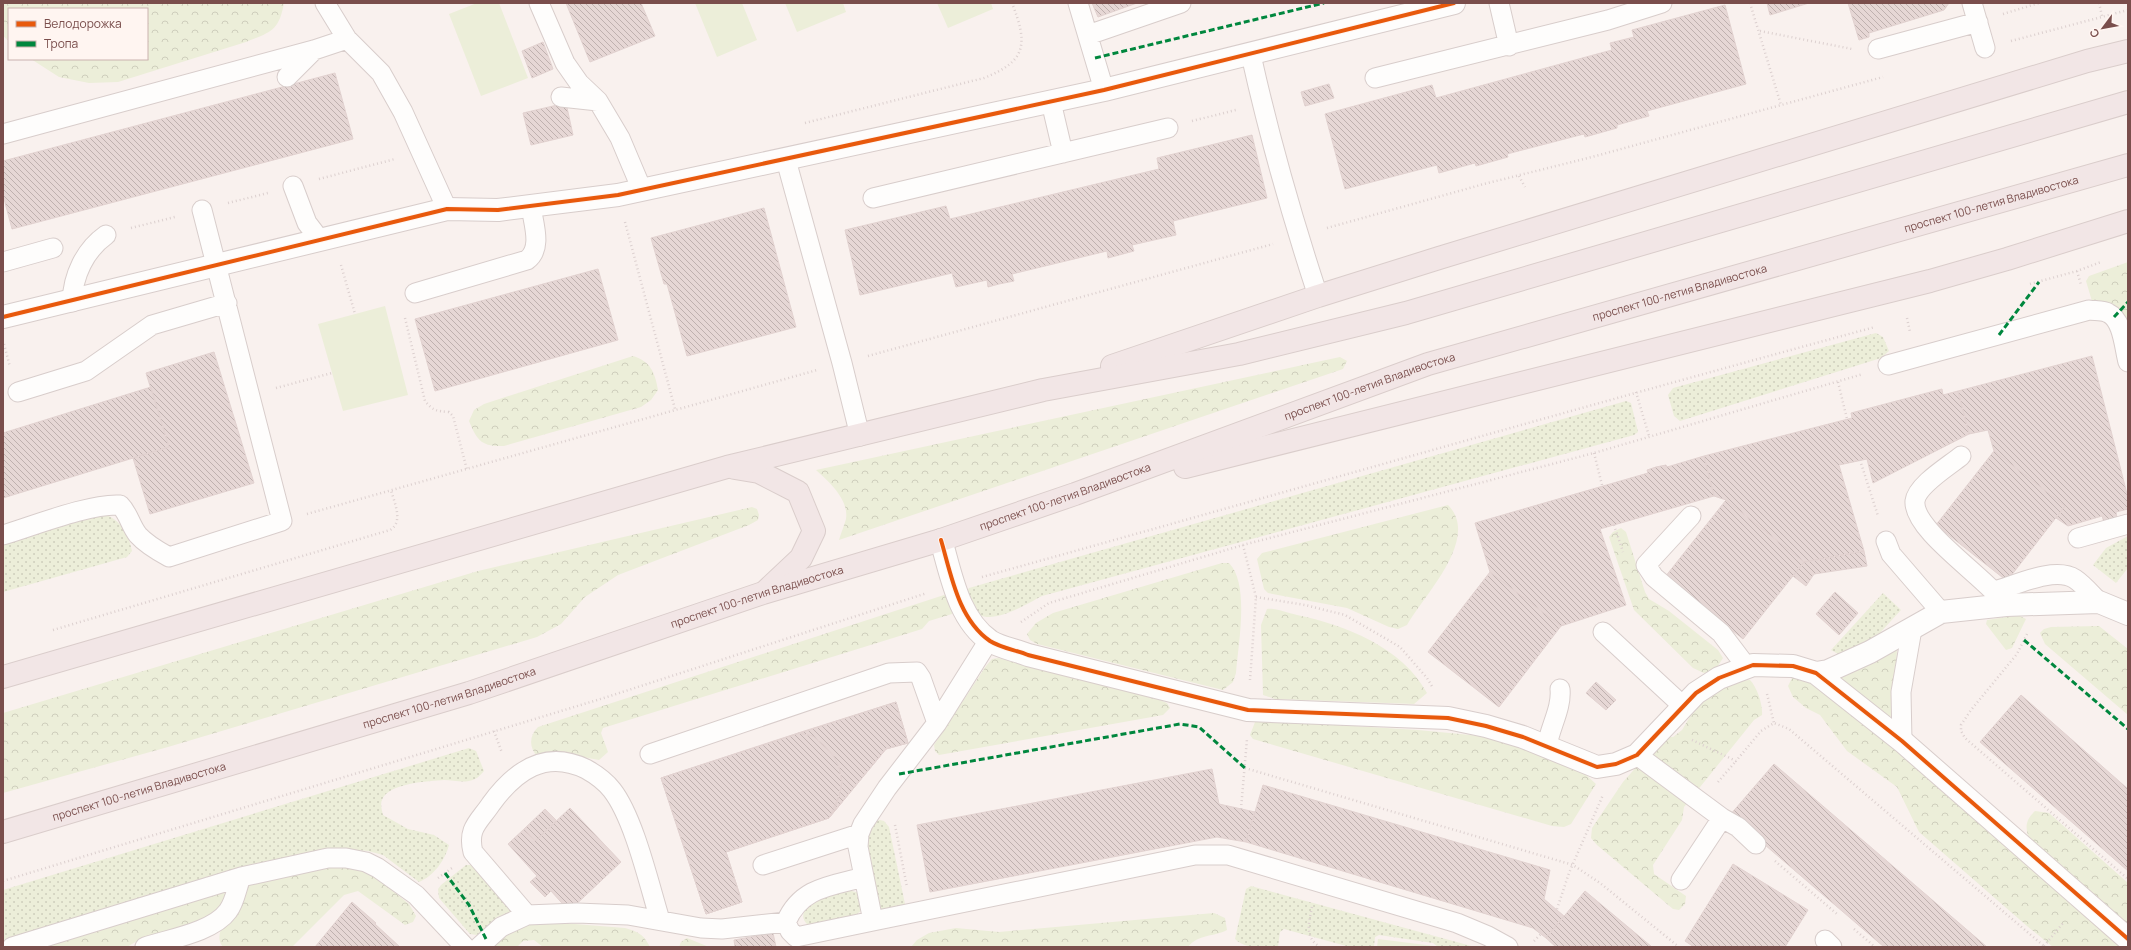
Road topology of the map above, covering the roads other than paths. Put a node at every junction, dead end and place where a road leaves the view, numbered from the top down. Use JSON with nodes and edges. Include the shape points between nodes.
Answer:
{"nodes":[{"id":1,"x":325,"y":3,"type":"edge"},
{"id":2,"x":539,"y":3,"type":"edge"},
{"id":3,"x":1078,"y":3,"type":"edge"},
{"id":4,"x":1181,"y":3,"type":"edge"},
{"id":5,"x":1454,"y":3,"type":"edge"},
{"id":6,"x":1499,"y":3,"type":"edge"},
{"id":7,"x":1662,"y":3,"type":"edge"},
{"id":8,"x":1972,"y":3,"type":"edge"},
{"id":9,"x":1405,"y":8,"type":"edge"},
{"id":10,"x":1978,"y":22,"type":"junction"},
{"id":11,"x":1088,"y":35,"type":"junction"},
{"id":12,"x":347,"y":39,"type":"junction"},
{"id":13,"x":1509,"y":46,"type":"junction"},
{"id":14,"x":1985,"y":48,"type":"road end"},
{"id":15,"x":1878,"y":49,"type":"road end"},
{"id":16,"x":314,"y":50,"type":"junction"},
{"id":17,"x":2128,"y":51,"type":"edge"},
{"id":18,"x":1250,"y":55,"type":"junction"},
{"id":19,"x":288,"y":77,"type":"dead end"},
{"id":20,"x":1375,"y":78,"type":"dead end"},
{"id":21,"x":1104,"y":90,"type":"junction"},
{"id":22,"x":561,"y":97,"type":"dead end"},
{"id":23,"x":598,"y":102,"type":"junction"},
{"id":24,"x":1051,"y":102,"type":"junction"},
{"id":25,"x":2128,"y":102,"type":"edge"},
{"id":26,"x":1168,"y":128,"type":"road end"},
{"id":27,"x":3,"y":134,"type":"edge"},
{"id":28,"x":1063,"y":153,"type":"junction"},
{"id":29,"x":786,"y":160,"type":"junction"},
{"id":30,"x":2128,"y":165,"type":"edge"},
{"id":31,"x":293,"y":186,"type":"dead end"},
{"id":32,"x":642,"y":190,"type":"junction"},
{"id":33,"x":873,"y":198,"type":"dead end"},
{"id":34,"x":531,"y":206,"type":"junction"},
{"id":35,"x":447,"y":209,"type":"junction"},
{"id":36,"x":202,"y":210,"type":"road end"},
{"id":37,"x":2128,"y":221,"type":"edge"},
{"id":38,"x":106,"y":235,"type":"dead end"},
{"id":39,"x":320,"y":240,"type":"junction"},
{"id":40,"x":54,"y":248,"type":"dead end"},
{"id":41,"x":3,"y":262,"type":"edge"},
{"id":42,"x":216,"y":265,"type":"junction"},
{"id":43,"x":415,"y":293,"type":"road end"},
{"id":44,"x":1318,"y":296,"type":"junction"},
{"id":45,"x":72,"y":302,"type":"junction"},
{"id":46,"x":227,"y":303,"type":"junction"},
{"id":47,"x":3,"y":318,"type":"edge"},
{"id":48,"x":2128,"y":362,"type":"edge"},
{"id":49,"x":1888,"y":365,"type":"dead end"},
{"id":50,"x":1043,"y":390,"type":"junction"},
{"id":51,"x":18,"y":392,"type":"dead end"},
{"id":52,"x":860,"y":436,"type":"junction"},
{"id":53,"x":1960,"y":456,"type":"dead end"},
{"id":54,"x":726,"y":467,"type":"junction"},
{"id":55,"x":1075,"y":494,"type":"junction"},
{"id":56,"x":1691,"y":516,"type":"dead end"},
{"id":57,"x":2128,"y":524,"type":"edge"},
{"id":58,"x":3,"y":535,"type":"edge"},
{"id":59,"x":2078,"y":538,"type":"dead end"},
{"id":60,"x":941,"y":540,"type":"junction"},
{"id":61,"x":1886,"y":541,"type":"road end"},
{"id":62,"x":763,"y":593,"type":"junction"},
{"id":63,"x":2000,"y":598,"type":"junction"},
{"id":64,"x":2099,"y":602,"type":"junction"},
{"id":65,"x":1941,"y":612,"type":"junction"},
{"id":66,"x":2128,"y":614,"type":"edge"},
{"id":67,"x":1912,"y":629,"type":"junction"},
{"id":68,"x":1603,"y":632,"type":"dead end"},
{"id":69,"x":994,"y":642,"type":"junction"},
{"id":70,"x":1746,"y":666,"type":"junction"},
{"id":71,"x":1816,"y":673,"type":"junction"},
{"id":72,"x":3,"y":677,"type":"edge"},
{"id":73,"x":1560,"y":689,"type":"dead end"},
{"id":74,"x":1684,"y":706,"type":"junction"},
{"id":75,"x":937,"y":723,"type":"junction"},
{"id":76,"x":1902,"y":741,"type":"junction"},
{"id":77,"x":1547,"y":746,"type":"junction"},
{"id":78,"x":650,"y":754,"type":"dead end"},
{"id":79,"x":1637,"y":755,"type":"junction"},
{"id":80,"x":1722,"y":818,"type":"junction"},
{"id":81,"x":3,"y":832,"type":"edge"},
{"id":82,"x":859,"y":834,"type":"junction"},
{"id":83,"x":1756,"y":844,"type":"road end"},
{"id":84,"x":763,"y":865,"type":"dead end"},
{"id":85,"x":241,"y":876,"type":"junction"},
{"id":86,"x":864,"y":877,"type":"junction"},
{"id":87,"x":1681,"y":880,"type":"dead end"},
{"id":88,"x":527,"y":915,"type":"junction"},
{"id":89,"x":660,"y":920,"type":"junction"},
{"id":90,"x":873,"y":921,"type":"junction"},
{"id":91,"x":786,"y":922,"type":"junction"},
{"id":92,"x":2128,"y":939,"type":"edge"},
{"id":93,"x":22,"y":945,"type":"edge"},
{"id":94,"x":145,"y":947,"type":"edge"},
{"id":95,"x":465,"y":947,"type":"edge"},
{"id":96,"x":479,"y":947,"type":"edge"},
{"id":97,"x":1508,"y":947,"type":"edge"}],
"edges":[{"from":1,"to":12,"type":"lane"},
{"from":2,"to":23,"type":"lane","via":[[565,63],[579,83]]},
{"from":3,"to":11,"type":"lane"},
{"from":4,"to":11,"type":"lane"},
{"from":5,"to":9,"type":"street"},
{"from":6,"to":13,"type":"lane"},
{"from":7,"to":13,"type":"lane"},
{"from":8,"to":10,"type":"lane"},
{"from":9,"to":18,"type":"street"},
{"from":10,"to":14,"type":"lane"},
{"from":10,"to":15,"type":"lane"},
{"from":11,"to":21,"type":"lane"},
{"from":12,"to":16,"type":"lane"},
{"from":12,"to":35,"type":"lane","via":[[381,73],[403,112]]},
{"from":13,"to":20,"type":"lane"},
{"from":16,"to":19,"type":"lane"},
{"from":16,"to":27,"type":"lane"},
{"from":17,"to":44,"type":"highway","via":[[2064,68]]},
{"from":18,"to":21,"type":"street"},
{"from":18,"to":44,"type":"lane","via":[[1299,237]]},
{"from":21,"to":24,"type":"street"},
{"from":22,"to":23,"type":"lane"},
{"from":23,"to":32,"type":"lane","via":[[620,138]]},
{"from":24,"to":28,"type":"lane"},
{"from":24,"to":29,"type":"street"},
{"from":25,"to":50,"type":"highway","via":[[1406,313],[1238,354]]},
{"from":26,"to":28,"type":"lane"},
{"from":28,"to":33,"type":"lane"},
{"from":29,"to":32,"type":"street"},
{"from":29,"to":52,"type":"lane"},
{"from":30,"to":55,"type":"highway","name":"проспект 100-летия Владивостока","via":[[1428,364]]},
{"from":31,"to":39,"type":"lane","via":[[307,223]]},
{"from":32,"to":34,"type":"street"},
{"from":34,"to":35,"type":"street","via":[[498,210]]},
{"from":34,"to":43,"type":"lane","via":[[536,247],[527,260]]},
{"from":35,"to":39,"type":"street"},
{"from":36,"to":42,"type":"lane"},
{"from":37,"to":55,"type":"highway","via":[[1930,281]]},
{"from":38,"to":45,"type":"lane","via":[[88,251],[72,290]]},
{"from":39,"to":42,"type":"street"},
{"from":40,"to":41,"type":"lane"},
{"from":42,"to":45,"type":"street"},
{"from":42,"to":46,"type":"lane"},
{"from":44,"to":50,"type":"highway"},
{"from":45,"to":47,"type":"street"},
{"from":46,"to":51,"type":"lane","via":[[152,325],[86,371]]},
{"from":46,"to":58,"type":"lane","via":[[248,395],[282,521],[169,557],[138,535],[120,505],[109,504]]},
{"from":48,"to":49,"type":"lane","via":[[2118,323],[2114,317],[2107,312],[2089,310]]},
{"from":50,"to":52,"type":"highway"},
{"from":52,"to":54,"type":"highway"},
{"from":53,"to":63,"type":"lane","via":[[1923,487],[1915,500],[1916,512],[1927,530]]},
{"from":54,"to":62,"type":"highway","via":[[759,472],[798,492],[814,531],[801,558]]},
{"from":54,"to":72,"type":"highway"},
{"from":55,"to":60,"type":"highway","name":"проспект 100-летия Владивостока"},
{"from":56,"to":70,"type":"lane","via":[[1646,566],[1654,577],[1728,640]]},
{"from":57,"to":59,"type":"lane"},
{"from":60,"to":62,"type":"highway","name":"проспект 100-летия Владивостока"},
{"from":60,"to":69,"type":"street","via":[[954,585],[968,618]]},
{"from":61,"to":65,"type":"lane","via":[[1891,554]]},
{"from":62,"to":81,"type":"highway","name":"проспект 100-летия Владивостока","via":[[468,693]]},
{"from":63,"to":64,"type":"street"},
{"from":63,"to":64,"type":"lane","via":[[2039,577],[2062,573],[2075,579]]},
{"from":63,"to":65,"type":"street"},
{"from":64,"to":66,"type":"street"},
{"from":65,"to":67,"type":"street"},
{"from":67,"to":71,"type":"street","via":[[1840,666]]},
{"from":67,"to":76,"type":"lane","via":[[1902,692]]},
{"from":68,"to":74,"type":"lane"},
{"from":69,"to":75,"type":"lane"},
{"from":69,"to":77,"type":"street","via":[[1028,654],[1248,710],[1448,718],[1486,726]]},
{"from":70,"to":71,"type":"street","via":[[1793,666]]},
{"from":70,"to":74,"type":"street","via":[[1705,685]]},
{"from":71,"to":76,"type":"street"},
{"from":73,"to":77,"type":"lane","via":[[1561,699]]},
{"from":74,"to":79,"type":"street"},
{"from":75,"to":78,"type":"lane","via":[[917,672],[889,672]]},
{"from":75,"to":82,"type":"lane","via":[[887,788]]},
{"from":76,"to":92,"type":"street"},
{"from":77,"to":79,"type":"street","via":[[1597,766],[1616,764]]},
{"from":79,"to":80,"type":"lane"},
{"from":80,"to":83,"type":"lane","via":[[1731,822]]},
{"from":80,"to":87,"type":"lane"},
{"from":82,"to":84,"type":"lane"},
{"from":82,"to":86,"type":"lane","via":[[858,847]]},
{"from":85,"to":93,"type":"lane"},
{"from":85,"to":94,"type":"lane","via":[[229,910],[219,922]]},
{"from":85,"to":95,"type":"lane","via":[[328,858],[366,862],[416,895]]},
{"from":86,"to":90,"type":"lane"},
{"from":86,"to":91,"type":"lane","via":[[815,890],[803,896],[790,912]]},
{"from":88,"to":89,"type":"lane","via":[[621,914]]},
{"from":88,"to":89,"type":"lane","via":[[473,852],[473,827],[512,780],[528,769],[558,760],[596,774],[612,789],[636,842]]},
{"from":88,"to":96,"type":"lane","via":[[501,927]]},
{"from":89,"to":91,"type":"lane","via":[[701,928],[722,929]]},
{"from":90,"to":91,"type":"lane","via":[[796,937]]},
{"from":90,"to":97,"type":"lane","via":[[1195,855],[1228,855],[1457,923]]}]}
